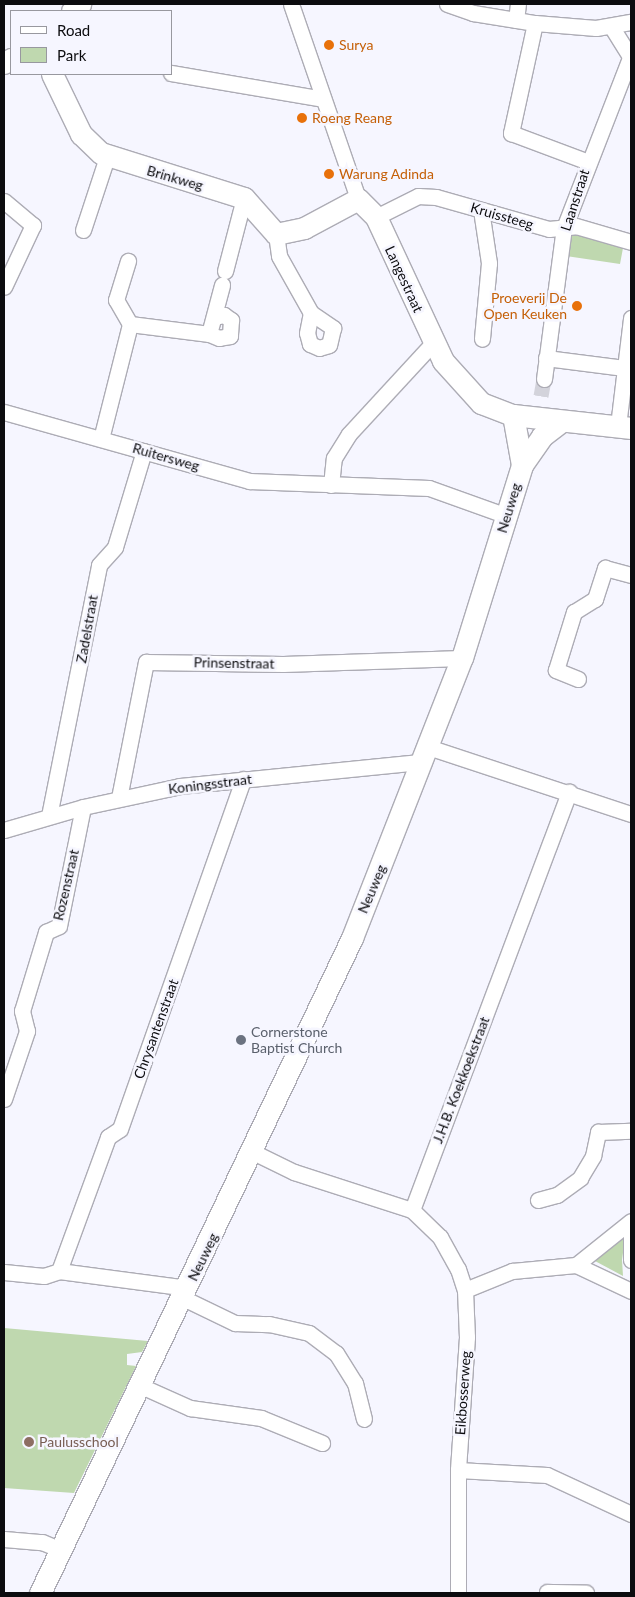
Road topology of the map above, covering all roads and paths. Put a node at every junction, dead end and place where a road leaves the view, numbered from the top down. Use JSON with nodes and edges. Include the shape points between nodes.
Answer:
{"nodes":[{"id":1,"x":290,"y":4,"type":"edge"},
{"id":2,"x":447,"y":4,"type":"edge"},
{"id":3,"x":518,"y":4,"type":"edge"},
{"id":4,"x":516,"y":20,"type":"junction"},
{"id":5,"x":631,"y":22,"type":"edge"},
{"id":6,"x":535,"y":23,"type":"junction"},
{"id":7,"x":611,"y":26,"type":"junction"},
{"id":8,"x":631,"y":58,"type":"edge"},
{"id":9,"x":172,"y":73,"type":"edge"},
{"id":10,"x":52,"y":75,"type":"edge"},
{"id":11,"x":323,"y":99,"type":"junction"},
{"id":12,"x":108,"y":157,"type":"junction"},
{"id":13,"x":588,"y":162,"type":"junction"},
{"id":14,"x":244,"y":198,"type":"junction"},
{"id":15,"x":358,"y":199,"type":"junction"},
{"id":16,"x":4,"y":201,"type":"edge"},
{"id":17,"x":481,"y":210,"type":"junction"},
{"id":18,"x":376,"y":218,"type":"junction"},
{"id":19,"x":564,"y":228,"type":"junction"},
{"id":20,"x":83,"y":230,"type":"dead end"},
{"id":21,"x":276,"y":234,"type":"junction"},
{"id":22,"x":631,"y":242,"type":"edge"},
{"id":23,"x":128,"y":261,"type":"dead end"},
{"id":24,"x":4,"y":287,"type":"edge"},
{"id":25,"x":311,"y":313,"type":"dead end"},
{"id":26,"x":215,"y":317,"type":"junction"},
{"id":27,"x":631,"y":318,"type":"edge"},
{"id":28,"x":130,"y":324,"type":"junction"},
{"id":29,"x":209,"y":334,"type":"junction"},
{"id":30,"x":482,"y":339,"type":"dead end"},
{"id":31,"x":434,"y":342,"type":"junction"},
{"id":32,"x":546,"y":358,"type":"junction"},
{"id":33,"x":624,"y":368,"type":"junction"},
{"id":34,"x":544,"y":379,"type":"tunnel mouth"},
{"id":35,"x":4,"y":412,"type":"edge"},
{"id":36,"x":513,"y":415,"type":"junction"},
{"id":37,"x":562,"y":420,"type":"junction"},
{"id":38,"x":623,"y":424,"type":"edge"},
{"id":39,"x":101,"y":439,"type":"junction"},
{"id":40,"x":144,"y":451,"type":"junction"},
{"id":41,"x":522,"y":465,"type":"junction"},
{"id":42,"x":331,"y":485,"type":"junction"},
{"id":43,"x":507,"y":516,"type":"junction"},
{"id":44,"x":631,"y":575,"type":"edge"},
{"id":45,"x":462,"y":658,"type":"junction"},
{"id":46,"x":578,"y":679,"type":"dead end"},
{"id":47,"x":423,"y":754,"type":"junction"},
{"id":48,"x":243,"y":779,"type":"junction"},
{"id":49,"x":569,"y":792,"type":"junction"},
{"id":50,"x":119,"y":798,"type":"junction"},
{"id":51,"x":83,"y":807,"type":"junction"},
{"id":52,"x":631,"y":814,"type":"edge"},
{"id":53,"x":49,"y":816,"type":"junction"},
{"id":54,"x":4,"y":830,"type":"edge"},
{"id":55,"x":4,"y":1099,"type":"edge"},
{"id":56,"x":631,"y":1131,"type":"edge"},
{"id":57,"x":253,"y":1152,"type":"junction"},
{"id":58,"x":538,"y":1200,"type":"dead end"},
{"id":59,"x":412,"y":1210,"type":"junction"},
{"id":60,"x":631,"y":1222,"type":"edge"},
{"id":61,"x":631,"y":1229,"type":"edge"},
{"id":62,"x":631,"y":1260,"type":"edge"},
{"id":63,"x":576,"y":1265,"type":"junction"},
{"id":64,"x":59,"y":1271,"type":"junction"},
{"id":65,"x":4,"y":1272,"type":"edge"},
{"id":66,"x":465,"y":1290,"type":"junction"},
{"id":67,"x":631,"y":1291,"type":"edge"},
{"id":68,"x":186,"y":1293,"type":"junction"},
{"id":69,"x":141,"y":1386,"type":"junction"},
{"id":70,"x":364,"y":1419,"type":"dead end"},
{"id":71,"x":322,"y":1443,"type":"dead end"},
{"id":72,"x":458,"y":1470,"type":"junction"},
{"id":73,"x":631,"y":1514,"type":"edge"},
{"id":74,"x":4,"y":1539,"type":"edge"},
{"id":75,"x":61,"y":1550,"type":"junction"},
{"id":76,"x":546,"y":1592,"type":"dead end"},
{"id":77,"x":40,"y":1593,"type":"edge"},
{"id":78,"x":458,"y":1593,"type":"edge"},
{"id":79,"x":586,"y":1593,"type":"edge"}],
"edges":[{"from":1,"to":11,"type":"street","name":"Langestraat"},
{"from":2,"to":4,"type":"street"},
{"from":3,"to":4,"type":"street"},
{"from":4,"to":6,"type":"street"},
{"from":5,"to":7,"type":"street"},
{"from":6,"to":7,"type":"street"},
{"from":6,"to":13,"type":"street","via":[[511,133]]},
{"from":7,"to":8,"type":"street"},
{"from":8,"to":13,"type":"street","name":"Laanstraat"},
{"from":9,"to":11,"type":"street"},
{"from":10,"to":12,"type":"street","name":"Brinkweg","via":[[80,134]]},
{"from":11,"to":15,"type":"street","name":"Langestraat"},
{"from":12,"to":14,"type":"street","name":"Brinkweg"},
{"from":12,"to":20,"type":"street"},
{"from":13,"to":19,"type":"street","name":"Laanstraat"},
{"from":14,"to":21,"type":"street"},
{"from":14,"to":26,"type":"street"},
{"from":15,"to":18,"type":"street","name":"Langestraat"},
{"from":15,"to":21,"type":"street","via":[[304,228]]},
{"from":16,"to":24,"type":"street","via":[[33,225]]},
{"from":17,"to":18,"type":"street","name":"Kruissteeg","via":[[418,196]]},
{"from":17,"to":19,"type":"street","name":"Kruissteeg","via":[[549,229]]},
{"from":17,"to":30,"type":"street","via":[[489,263]]},
{"from":18,"to":31,"type":"street","name":"Langestraat"},
{"from":19,"to":22,"type":"street","name":"Kruissteeg","via":[[576,226]]},
{"from":19,"to":32,"type":"street","name":"Laanstraat"},
{"from":21,"to":25,"type":"street","via":[[278,256]]},
{"from":23,"to":28,"type":"street","via":[[116,300]]},
{"from":26,"to":29,"type":"street"},
{"from":26,"to":29,"type":"street","via":[[224,315],[230,320],[232,333],[218,338]]},
{"from":27,"to":33,"type":"street"},
{"from":28,"to":29,"type":"street"},
{"from":28,"to":39,"type":"street"},
{"from":31,"to":36,"type":"street","name":"Langestraat","via":[[466,392],[480,403]]},
{"from":31,"to":42,"type":"street","via":[[349,434],[334,458]]},
{"from":32,"to":33,"type":"street"},
{"from":32,"to":34,"type":"street","name":"Laanstraat"},
{"from":33,"to":38,"type":"street"},
{"from":35,"to":39,"type":"street","name":"Ruitersweg"},
{"from":36,"to":37,"type":"street","name":"Langestraat"},
{"from":36,"to":41,"type":"street","name":"Neuweg"},
{"from":37,"to":38,"type":"street","name":"Langestraat"},
{"from":37,"to":41,"type":"street","name":"Neuweg","via":[[542,436]]},
{"from":39,"to":40,"type":"street","name":"Ruitersweg"},
{"from":40,"to":42,"type":"street","name":"Ruitersweg","via":[[249,481]]},
{"from":40,"to":53,"type":"street","name":"Zadelstraat","via":[[115,548],[99,565]]},
{"from":41,"to":43,"type":"street","name":"Neuweg"},
{"from":42,"to":43,"type":"street","name":"Ruitersweg","via":[[429,488]]},
{"from":43,"to":45,"type":"street","name":"Neuweg"},
{"from":44,"to":46,"type":"street","via":[[605,568],[595,599],[574,612],[556,670]]},
{"from":45,"to":47,"type":"street","name":"Neuweg"},
{"from":45,"to":50,"type":"street","name":"Prinsenstraat","via":[[283,664],[146,662]]},
{"from":47,"to":48,"type":"street","name":"Koningsstraat"},
{"from":47,"to":49,"type":"street","name":"Koningsstraat"},
{"from":47,"to":57,"type":"street","name":"Neuweg","via":[[352,938]]},
{"from":48,"to":50,"type":"street","name":"Koningsstraat"},
{"from":48,"to":64,"type":"street","name":"Chrysantenstraat","via":[[120,1129],[108,1137]]},
{"from":49,"to":52,"type":"street","name":"Koningsstraat"},
{"from":49,"to":59,"type":"street","name":"J.H.B. Koekkoekstraat"},
{"from":50,"to":51,"type":"street","name":"Koningsstraat"},
{"from":51,"to":53,"type":"street","name":"Koningsstraat"},
{"from":51,"to":55,"type":"street","name":"Rozenstraat","via":[[59,926],[46,932],[22,1012],[27,1030]]},
{"from":53,"to":54,"type":"street","name":"Koningsstraat"},
{"from":56,"to":58,"type":"street","via":[[598,1132],[593,1156],[580,1178],[557,1194]]},
{"from":57,"to":59,"type":"street","via":[[294,1172]]},
{"from":57,"to":68,"type":"street","name":"Neuweg"},
{"from":59,"to":66,"type":"street","name":"Eikbosserweg","via":[[440,1237]]},
{"from":60,"to":63,"type":"street"},
{"from":61,"to":62,"type":"street"},
{"from":63,"to":66,"type":"street","via":[[512,1271]]},
{"from":63,"to":67,"type":"street"},
{"from":64,"to":65,"type":"street","via":[[44,1276]]},
{"from":64,"to":68,"type":"street"},
{"from":66,"to":72,"type":"street","name":"Eikbosserweg","via":[[467,1337]]},
{"from":68,"to":69,"type":"street","name":"Neuweg"},
{"from":68,"to":70,"type":"street","name":"Neuweg","via":[[236,1323],[269,1324],[309,1333],[336,1353],[355,1383]]},
{"from":69,"to":71,"type":"street","via":[[190,1408],[261,1418]]},
{"from":69,"to":75,"type":"street","name":"Neuweg"},
{"from":72,"to":73,"type":"street","via":[[548,1475]]},
{"from":72,"to":78,"type":"street","name":"Eikbosserweg"},
{"from":74,"to":75,"type":"street","via":[[42,1542]]},
{"from":75,"to":77,"type":"street","name":"Neuweg"},
{"from":76,"to":79,"type":"street"}]}
